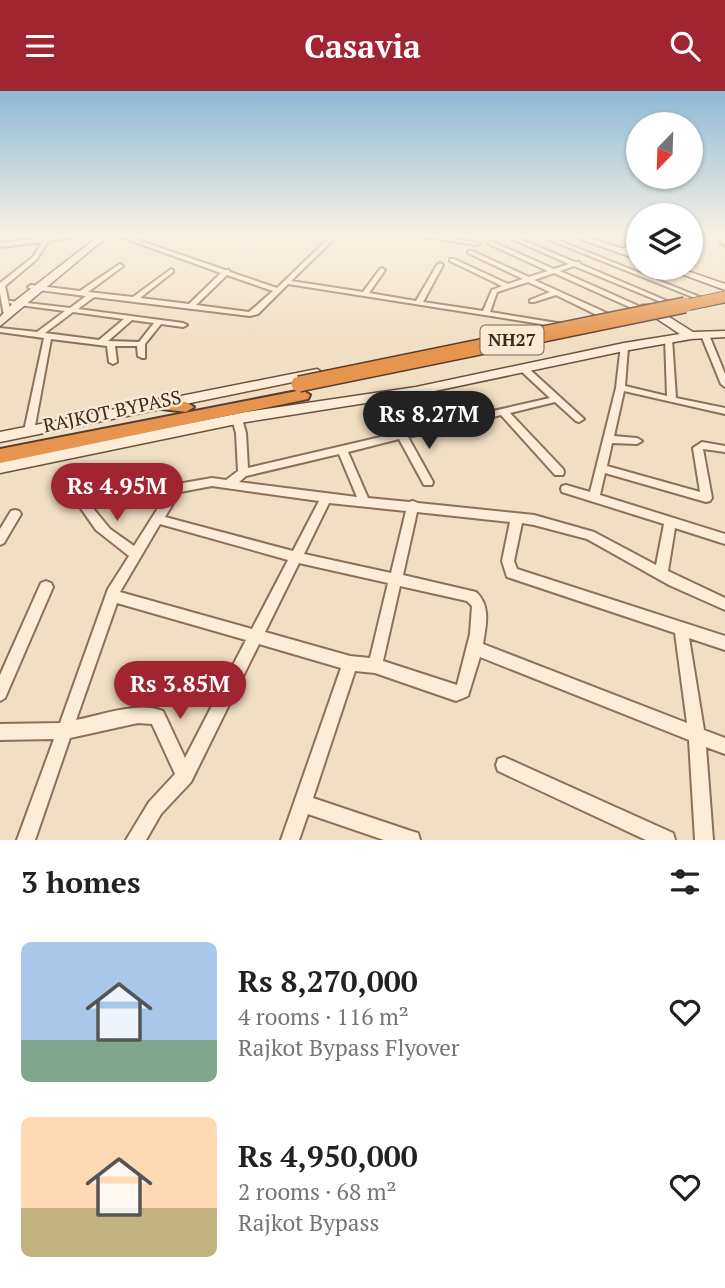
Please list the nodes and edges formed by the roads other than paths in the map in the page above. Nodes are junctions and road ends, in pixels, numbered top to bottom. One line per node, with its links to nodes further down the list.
1 (20, 270): 38 (street)
2 (55, 270): 21 (street)
3 (57, 270): 21 (street)
4 (114, 270): 25 (street)
5 (224, 270): 15 (street)
6 (298, 270): 19 (street)
7 (382, 270): 26 (street)
8 (437, 270): 32 (street)
9 (473, 270): 20 (street)
10 (510, 270): 17 (street)
11 (555, 270): 16 (street)
12 (588, 270): 33 (street)
13 (629, 270): 28 (street)
14 (171, 271): 30 (street)
15 (227, 271): 23 (street); 35 (street)
16 (552, 271): 17 (street); 36 (street)
17 (529, 279): 20 (street); 24 (street)
18 (701, 280): 22 (street)
19 (285, 282): 23 (street); 26 (street)
20 (507, 286): 39 (street)
21 (34, 287): 25 (street); 38 (street)
22 (725, 289): 28 (street)
23 (277, 290): 35 (street)
24 (557, 292): 31 (street); 40 (street)
25 (82, 293): 27 (street)
26 (366, 293): 32 (street)
27 (93, 294): 30 (street); 37 (street)
28 (697, 297): 33 (street)
29 (725, 297): 60 (highway, NH27, bridge)
30 (134, 300): 35 (street)
31 (532, 301)
32 (419, 302): 39 (street)
33 (668, 303): 36 (street)
34 (725, 306): 60 (highway, NH27)
35 (190, 307)
36 (642, 308): 40 (street); 48 (street)
37 (71, 310): 38 (street); 41 (street); 47 (street)
38 (7, 311)
39 (486, 313): 44 (street)
40 (606, 316): 44 (street)
41 (129, 319): 42 (street); 51 (street)
42 (159, 322): 43 (street); 52 (street)
43 (183, 325)
44 (556, 325): 65 (street)
45 (0, 330): 47 (street)
46 (725, 334): 48 (street)
47 (38, 335): 49 (street)
48 (698, 335): 50 (street); 58 (street)
49 (48, 336): 51 (street); 70 (street)
50 (668, 339): 54 (street); 63 (street)
51 (101, 343): 53 (street)
52 (141, 344): 53 (street); 55 (street)
53 (111, 345): 56 (street)
54 (624, 347): 57 (street); 59 (street)
55 (142, 356)
56 (113, 362)
57 (524, 369): 61 (street); 62 (street)
58 (725, 384)
59 (620, 388): 63 (street); 74 (street)
60 (300, 389): 65 (highway, NH27)
61 (397, 394): 65 (street); 71 (street)
62 (556, 399): 68 (street); 69 (street)
63 (672, 400): 67 (street)
64 (160, 404): 65 (street); 66 (highway); 70 (street)
65 (227, 405): 66 (highway, RAJKOT BYPASS / NH27); 79 (highway, RAJKOT BYPASS / NH27); 80 (street); 83 (street)
66 (186, 407): 76 (highway, RAJKOT BYPASS / NH27)
67 (725, 411)
68 (504, 412): 71 (street); 82 (street)
69 (579, 419)
70 (29, 431): 72 (street)
71 (421, 431): 73 (street)
72 (0, 436)
73 (402, 436): 78 (street); 84 (street)
74 (609, 439): 75 (street); 81 (street)
75 (637, 442)
76 (0, 446)
77 (725, 449): 81 (street)
78 (342, 450): 83 (street); 90 (street)
79 (0, 456)
80 (0, 467)
81 (602, 468): 89 (street)
82 (559, 472)
83 (243, 473): 85 (street)
84 (428, 482)
85 (228, 484): 87 (street); 88 (street)
86 (566, 489): 89 (street)
87 (175, 490): 94 (street); 98 (street)
88 (326, 498): 90 (street); 99 (street)
89 (594, 498): 95 (street)
90 (365, 501): 91 (street)
91 (413, 505): 93 (street); 101 (street)
92 (15, 514): 97 (street)
93 (517, 517): 100 (street); 105 (street)
94 (157, 519): 98 (street); 99 (street)
95 (670, 522): 96 (street); 100 (street)
96 (725, 539)
97 (0, 540)
98 (136, 554): 103 (street)
99 (296, 557): 101 (street); 106 (street)
100 (661, 574): 104 (street)
101 (395, 578): 108 (street); 110 (street)
102 (46, 587): 111 (street)
103 (113, 596): 106 (street); 113 (street)
104 (725, 604)
105 (681, 629): 107 (street); 114 (street)
106 (257, 636): 109 (street); 117 (street)
107 (725, 643)
108 (474, 648): 110 (street); 114 (street)
109 (350, 663): 110 (street); 118 (street)
110 (375, 666)
111 (0, 693)
112 (0, 731): 113 (street)
113 (65, 731): 117 (street); 119 (street)
114 (697, 736): 115 (street); 124 (street)
115 (725, 746)
116 (504, 765): 123 (street)
117 (185, 776): 120 (street)
118 (303, 803): 121 (street); 122 (street)
119 (26, 840)
120 (135, 840)
121 (290, 840)
122 (411, 840)
123 (666, 840)
124 (704, 840)

